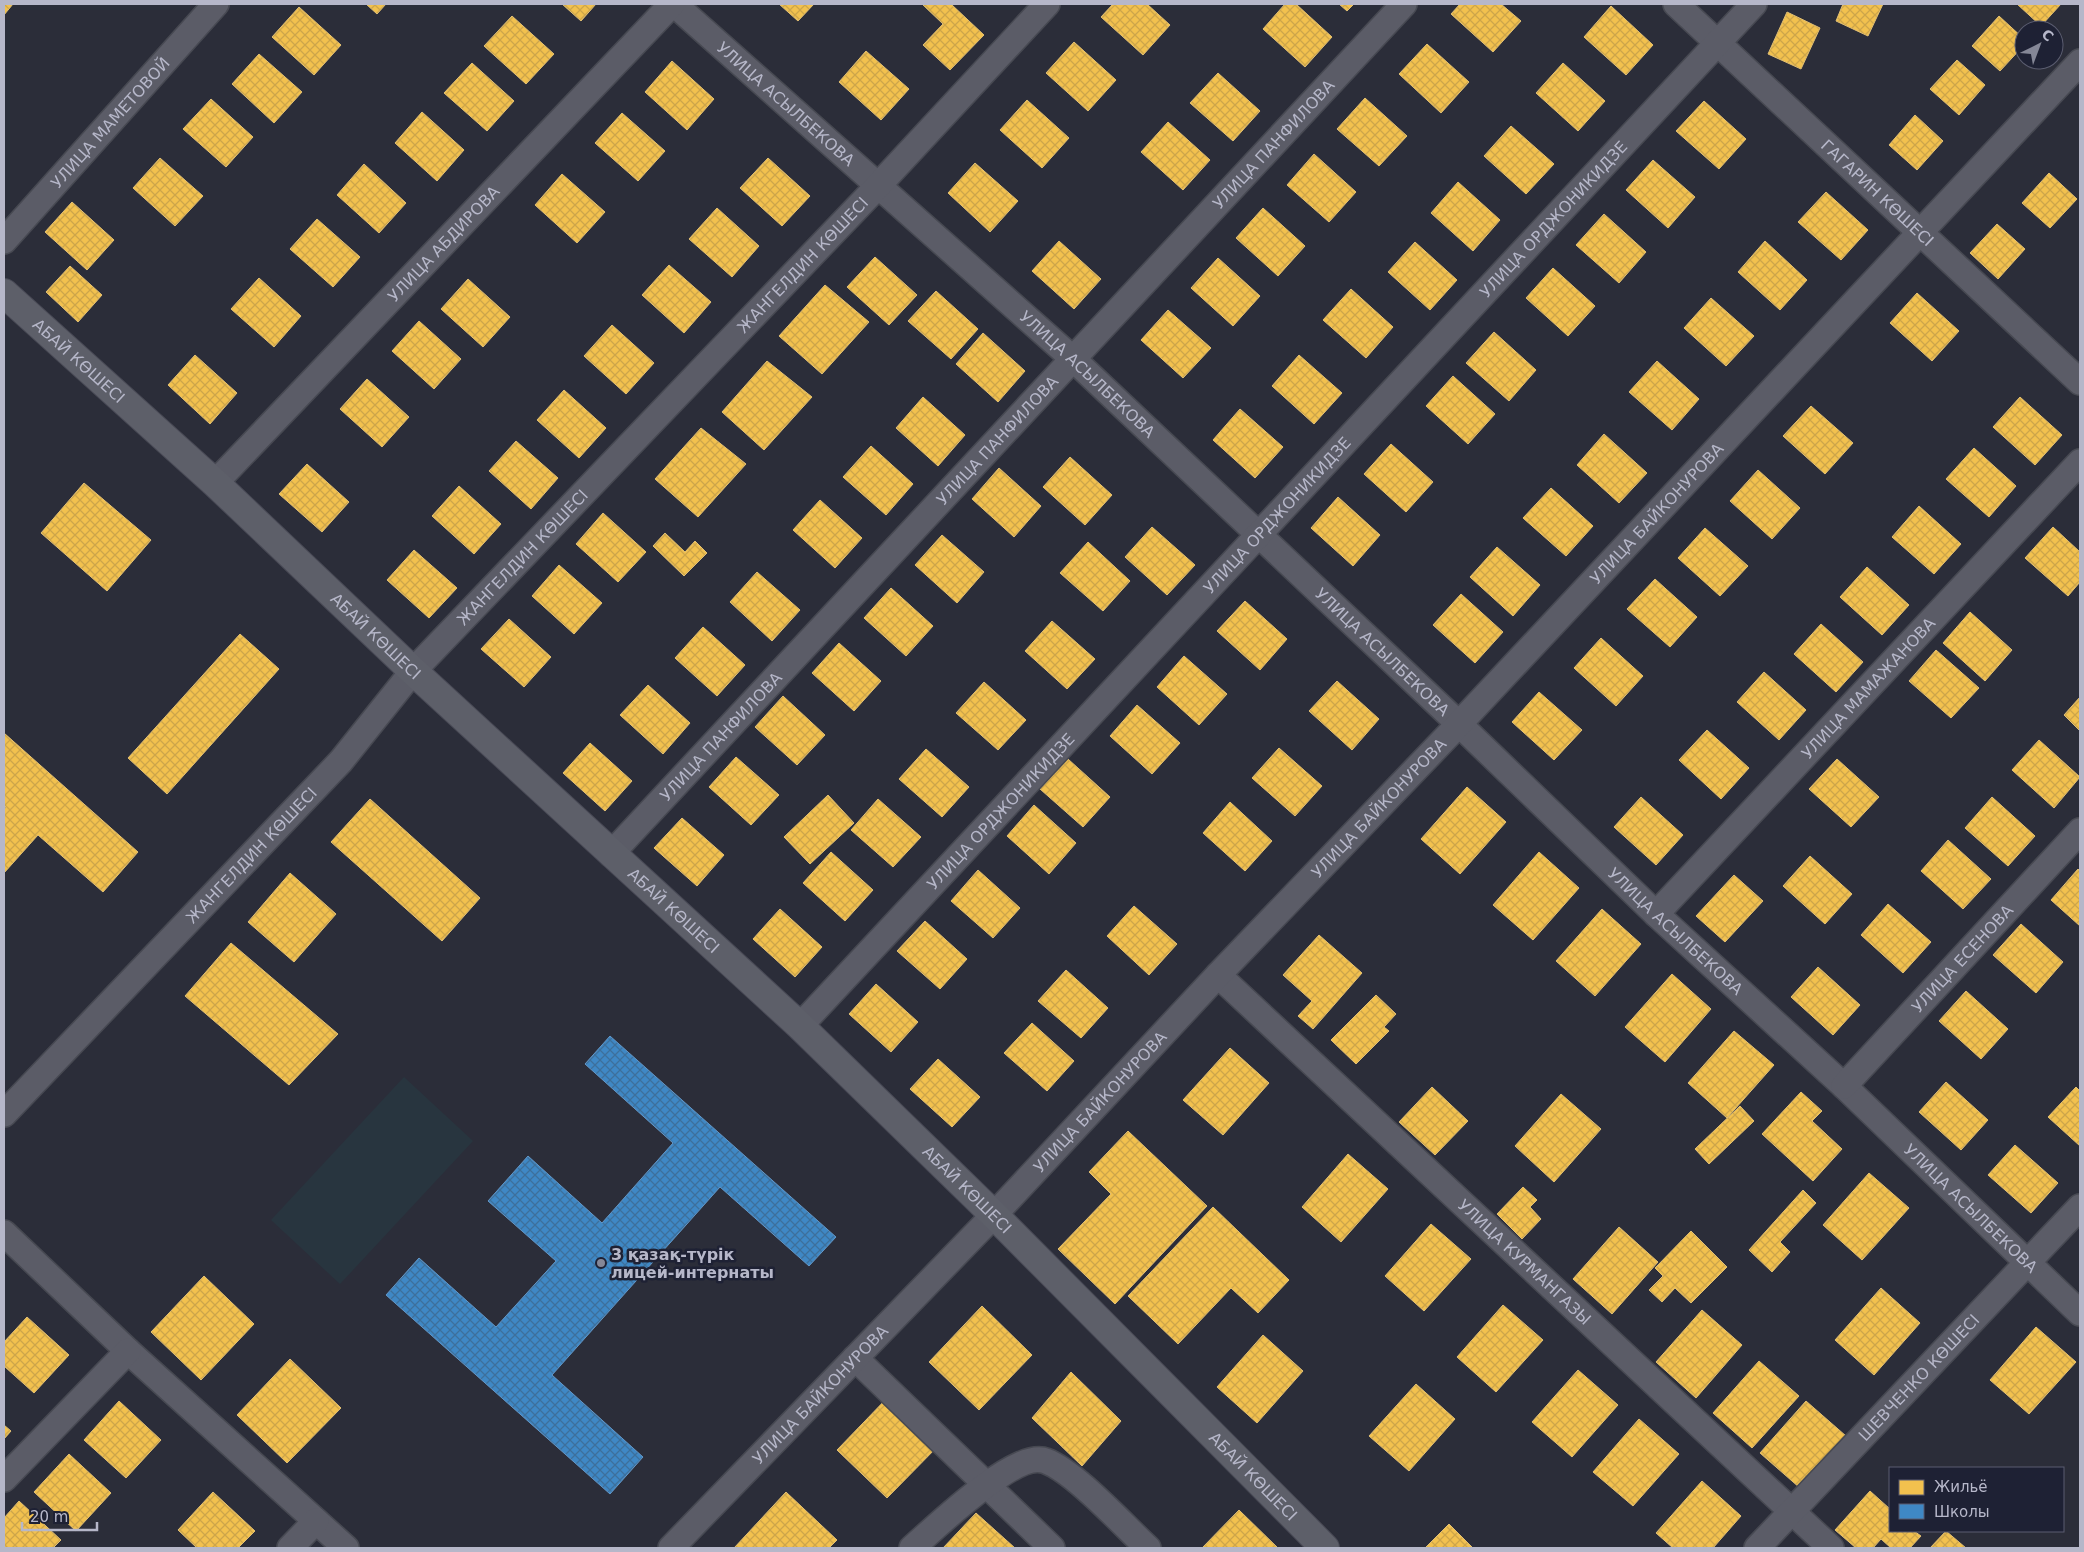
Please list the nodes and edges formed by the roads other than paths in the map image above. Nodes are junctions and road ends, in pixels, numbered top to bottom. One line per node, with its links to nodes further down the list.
1 (216, 4): 11 (street, УЛИЦА МАМЕТОВОЙ)
2 (673, 4): 9 (street, УЛИЦА АСЫЛБЕКОВА); 16 (street, УЛИЦА АБДИРОВА)
3 (1047, 4): 9 (street, ЖАНГЕЛДИН КӨШЕСІ)
4 (1404, 4): 13 (street, УЛИЦА ПАНФИЛОВА)
5 (1676, 4): 7 (street, ГАГАРИН КӨШЕСІ)
6 (1754, 4): 7 (street, УЛИЦА ОРДЖОНИКИДЗЕ)
7 (1718, 44): 10 (street, ГАГАРИН КӨШЕСІ); 17 (street, УЛИЦА ОРДЖОНИКИДЗЕ)
8 (2080, 62): 10 (street, УЛИЦА БАЙКОНУРОВА)
9 (877, 187): 13 (street, УЛИЦА АСЫЛБЕКОВА); 18 (street, ЖАНГЕЛДИН КӨШЕСІ)
10 (1922, 232): 14 (street, ГАГАРИН КӨШЕСІ); 19 (street, УЛИЦА БАЙКОНУРОВА)
11 (4, 241)
12 (4, 293): 16 (main road, АБАЙ КӨШЕСІ)
13 (1072, 358): 17 (street, УЛИЦА АСЫЛБЕКОВА); 21 (street, УЛИЦА ПАНФИЛОВА)
14 (2080, 382)
15 (2080, 462): 22 (street, УЛИЦА МАМАЖАНОВА)
16 (215, 483): 18 (main road, АБАЙ КӨШЕСІ)
17 (1258, 534): 19 (street, УЛИЦА АСЫЛБЕКОВА); 24 (street, УЛИЦА ОРДЖОНИКИДЗЕ)
18 (413, 671): 21 (main road, АБАЙ КӨШЕСІ); 26 (street, ЖАНГЕЛДИН КӨШЕСІ)
19 (1459, 724): 22 (street, УЛИЦА АСЫЛБЕКОВА); 23 (street, УЛИЦА БАЙКОНУРОВА)
20 (2080, 831): 25 (street, УЛИЦА ЕСЕНОВА)
21 (611, 854): 24 (main road, АБАЙ КӨШЕСІ)
22 (1656, 914): 25 (street, УЛИЦА АСЫЛБЕКОВА)
23 (1218, 975): 28 (street, УЛИЦА БАЙКОНУРОВА); 36 (street, УЛИЦА КУРМАНГАЗЫ)
24 (800, 1026): 28 (main road, АБАЙ КӨШЕСІ)
25 (1844, 1086): 30 (street, УЛИЦА АСЫЛБЕКОВА)
26 (4, 1114)
27 (2080, 1207): 30 (street, ШЕВЧЕНКО КӨШЕСІ)
28 (994, 1215): 33 (street, УЛИЦА БАЙКОНУРОВА); 44 (main road, АБАЙ КӨШЕСІ)
29 (4, 1233): 32 (street)
30 (2028, 1262): 31 (street, УЛИЦА АСЫЛБЕКОВА); 36 (street, ШЕВЧЕНКО КӨШЕСІ)
31 (2080, 1313)
32 (128, 1350): 34 (street); 37 (street)
33 (855, 1358): 35 (street); 40 (street, УЛИЦА БАЙКОНУРОВА)
34 (4, 1479)
35 (987, 1484): 41 (street); 42 (street); 43 (street)
36 (1791, 1511): 45 (street, ШЕВЧЕНКО КӨШЕСІ); 46 (street, УЛИЦА КУРМАНГАЗЫ)
37 (316, 1521): 38 (street); 39 (street)
38 (290, 1548)
39 (346, 1548)
40 (671, 1548)
41 (912, 1548)
42 (1052, 1548)
43 (1148, 1548)
44 (1325, 1548)
45 (1757, 1548)
46 (1831, 1548)

